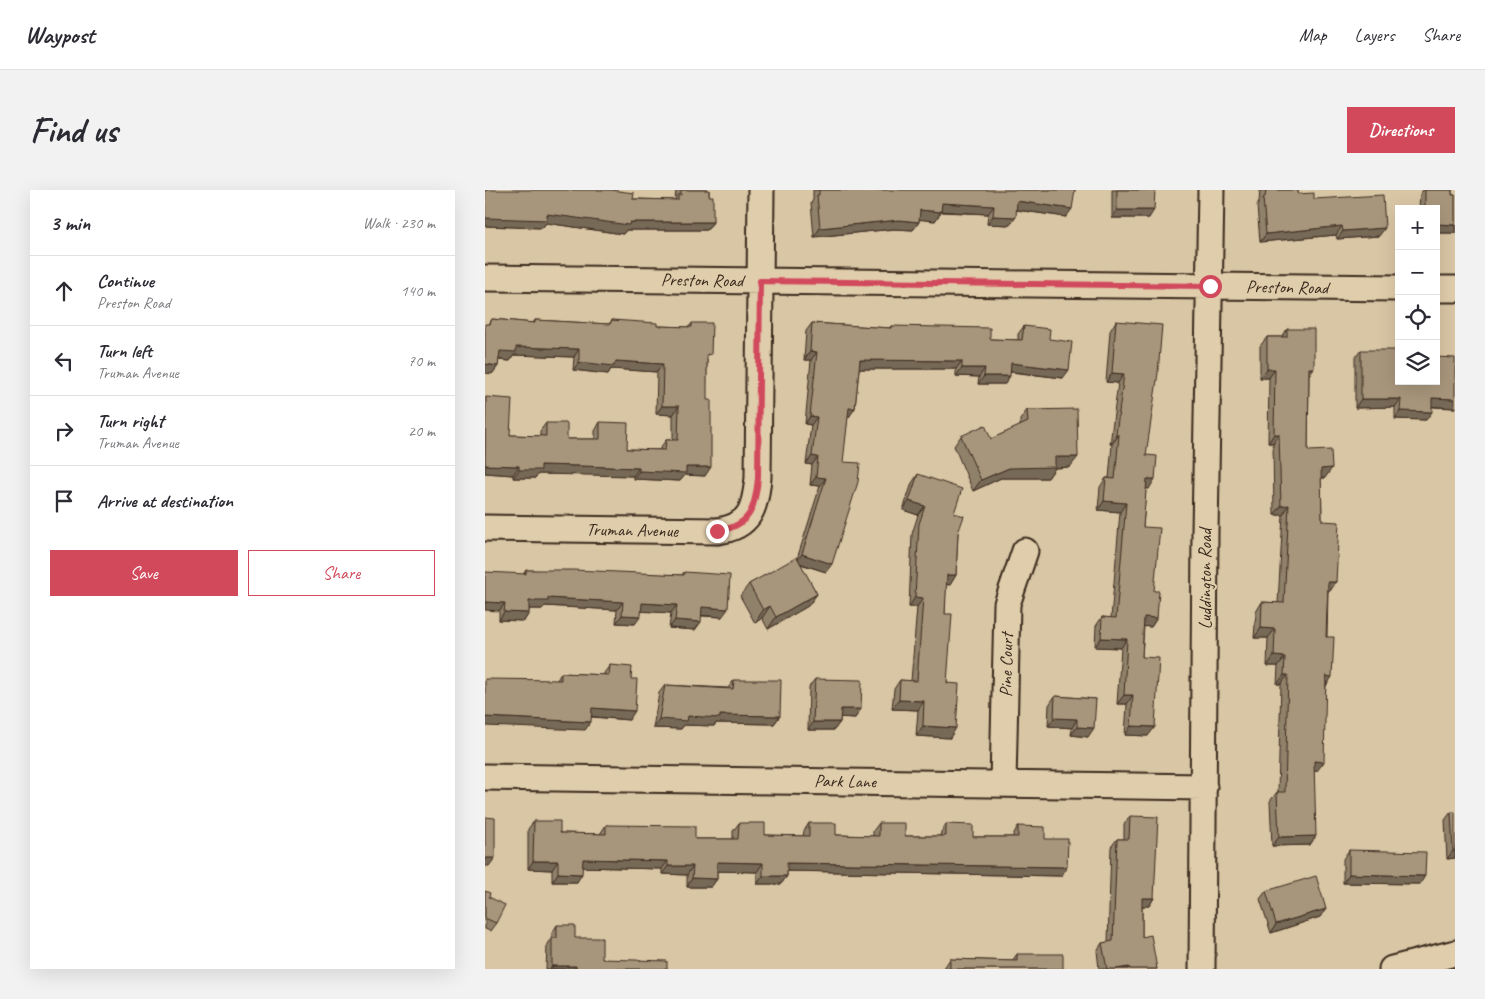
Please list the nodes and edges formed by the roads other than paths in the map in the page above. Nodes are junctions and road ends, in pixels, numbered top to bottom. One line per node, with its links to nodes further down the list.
1 (761, 190): 4 (street, Truman Avenue)
2 (1211, 190): 5 (street, Luddington Road)
3 (485, 278): 4 (street, Preston Road)
4 (760, 281): 5 (street, Preston Road); 9 (street, Truman Avenue)
5 (1210, 286): 6 (street, Preston Road); 13 (street, Luddington Road)
6 (1395, 288)
7 (1440, 289): 8 (street)
8 (1455, 289)
9 (485, 528)
10 (1025, 551): 12 (street, Pine Court)
11 (485, 777): 12 (street, Park Lane)
12 (1003, 783): 13 (street, Park Lane)
13 (1204, 787): 15 (street, Luddington Road)
14 (1455, 953): 16 (street)
15 (1202, 969)
16 (1393, 969)

